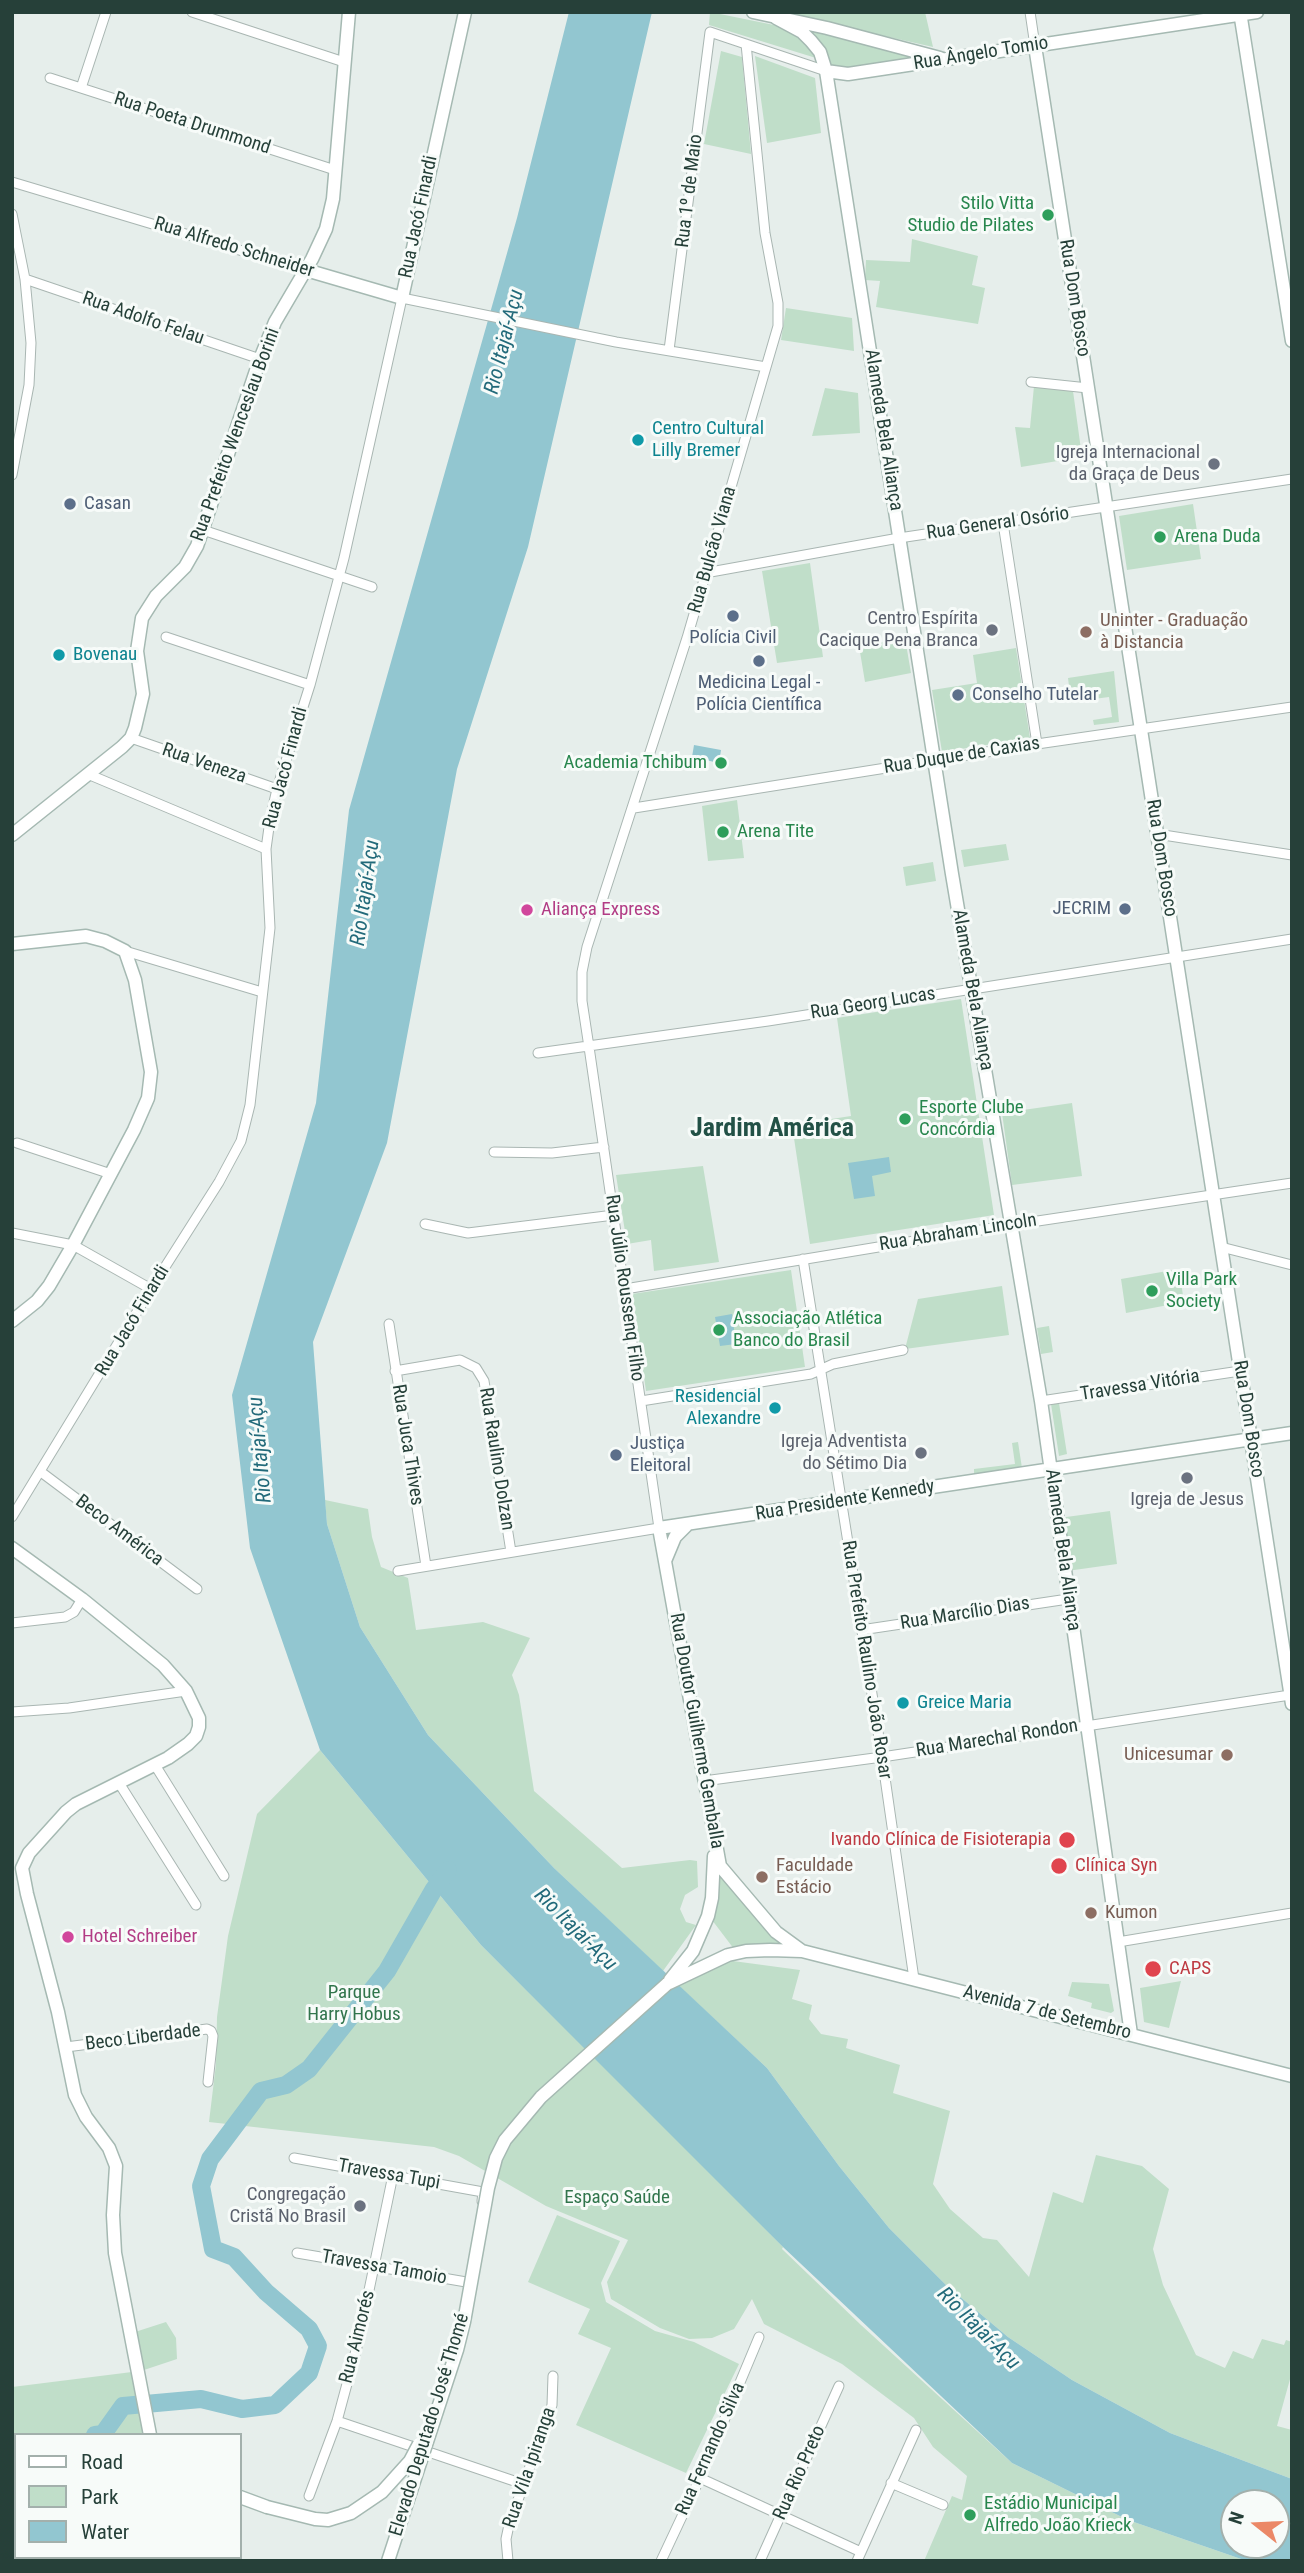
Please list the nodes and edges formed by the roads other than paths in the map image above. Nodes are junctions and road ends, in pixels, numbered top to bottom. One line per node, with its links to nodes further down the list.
1 (106, 12): 18 (street)
2 (192, 12): 14 (street)
3 (349, 12): 14 (street, Rua Prefeito Wenceslau Borini)
4 (465, 12): 25 (street, Rua Jacó Finardi)
5 (753, 12): 9 (street)
6 (1030, 12): 12 (street, Rua Dom Bosco)
7 (1257, 12): 8 (street, Rua Ângelo Tomio)
8 (1240, 14): 12 (street, Rua Ângelo Tomio); 26 (street)
9 (776, 18): 13 (street); 15 (street, Alameda Bela Aliança)
10 (710, 32): 11 (street, Rua Ângelo Tomio); 27 (street, Rua 1º de Maio)
11 (746, 44): 15 (street, Rua Ângelo Tomio); 29 (street, Rua Bulcão Viana)
12 (1035, 46): 13 (street, Rua Ângelo Tomio); 31 (street, Rua Dom Bosco)
13 (944, 60): 16 (street, Rua Ângelo Tomio)
14 (344, 62): 20 (street, Rua Prefeito Wenceslau Borini)
15 (826, 71): 16 (street, Rua Ângelo Tomio); 19 (street, Alameda Bela Aliança)
16 (848, 74): 19 (street)
17 (50, 78): 18 (street, Rua Poeta Drummond)
18 (81, 88): 20 (street, Rua Poeta Drummond)
19 (830, 94): 37 (street, Alameda Bela Aliança)
20 (335, 170): 23 (street, Rua Prefeito Wenceslau Borini)
21 (12, 182): 23 (street, Rua Alfredo Schneider)
22 (12, 214): 24 (street)
23 (306, 270): 25 (street, Rua Alfredo Schneider); 28 (street, Rua Prefeito Wenceslau Borini)
24 (25, 279): 28 (street, Rua Adolfo Felau); 32 (street)
25 (402, 298): 27 (street, Rua Alfredo Schneider); 39 (street, Rua Jacó Finardi)
26 (1292, 341)
27 (669, 350): 29 (street, Rua Alfredo Schneider)
28 (260, 359): 36 (street, Rua Prefeito Wenceslau Borini)
29 (766, 367): 38 (street, Rua Bulcão Viana)
30 (1031, 382): 31 (street)
31 (1088, 388): 34 (street, Rua Dom Bosco)
32 (12, 475)
33 (1292, 479): 34 (street, Rua General Osório)
34 (1107, 508): 35 (street, Rua General Osório); 44 (street, Rua Dom Bosco)
35 (1003, 523): 37 (street, Rua General Osório); 46 (street)
36 (203, 530): 39 (street); 45 (street, Rua Prefeito Wenceslau Borini)
37 (900, 538): 38 (street, Rua General Osório); 47 (street, Alameda Bela Aliança)
38 (705, 573): 50 (street, Rua Bulcão Viana)
39 (339, 575): 40 (street); 42 (street, Rua Jacó Finardi)
40 (372, 587)
41 (166, 637): 42 (street)
42 (310, 685): 49 (street, Rua Jacó Finardi)
43 (1292, 707): 44 (street, Rua Duque de Caxias)
44 (1141, 729): 46 (street, Rua Duque de Caxias); 51 (street, Rua Dom Bosco)
45 (131, 738): 48 (street); 49 (street, Rua Veneza)
46 (1037, 744): 47 (street, Rua Duque de Caxias)
47 (934, 760): 50 (street, Rua Duque de Caxias); 59 (street, Alameda Bela Aliança)
48 (90, 775): 52 (street); 53 (street)
49 (277, 789): 53 (street, Rua Jacó Finardi)
50 (634, 808): 61 (street, Rua Bulcão Viana)
51 (1157, 834): 54 (street); 58 (street, Rua Dom Bosco)
52 (12, 835)
53 (266, 849): 60 (street, Rua Jacó Finardi)
54 (1292, 855)
55 (1292, 939): 58 (street, Rua Georg Lucas)
56 (12, 944): 57 (street)
57 (125, 951): 60 (street); 66 (street)
58 (1176, 957): 59 (street, Rua Georg Lucas); 68 (street, Rua Dom Bosco)
59 (973, 988): 61 (street, Rua Georg Lucas); 71 (street, Alameda Bela Aliança)
60 (262, 992): 77 (street, Rua Jacó Finardi)
61 (589, 1047): 62 (street, Rua Georg Lucas); 64 (street, Rua Júlio Roussenq Filho)
62 (538, 1053)
63 (17, 1143): 66 (street)
64 (604, 1147): 65 (street); 69 (street, Rua Júlio Roussenq Filho)
65 (495, 1152)
66 (111, 1174): 73 (street)
67 (1292, 1183): 68 (street, Rua Abraham Lincoln)
68 (1213, 1194): 71 (street, Rua Abraham Lincoln); 74 (street, Rua Dom Bosco)
69 (614, 1215): 70 (street); 78 (street, Rua Júlio Roussenq Filho)
70 (425, 1224)
71 (1011, 1224): 75 (street, Rua Abraham Lincoln); 86 (street, Alameda Bela Aliança)
72 (12, 1233): 73 (street)
73 (73, 1245): 77 (street); 79 (street)
74 (1221, 1247): 76 (street); 84 (street, Rua Dom Bosco)
75 (803, 1259): 78 (street, Rua Abraham Lincoln); 82 (street, Rua Prefeito Raulino João Rosar)
76 (1292, 1265)
77 (151, 1289): 90 (street, Rua Jacó Finardi)
78 (625, 1289): 85 (street, Rua Júlio Roussenq Filho)
79 (12, 1321)
80 (389, 1324): 83 (street, Rua Juca Thives)
81 (903, 1350): 82 (street)
82 (820, 1369): 85 (street); 91 (street, Rua Prefeito Raulino João Rosar)
83 (395, 1371): 96 (street, Rua Raulino Dolzan); 98 (street, Rua Juca Thives)
84 (1240, 1371): 86 (street, Travessa Vitória); 88 (street, Rua Dom Bosco)
85 (641, 1401): 94 (street, Rua Júlio Roussenq Filho)
86 (1041, 1401): 89 (street, Alameda Bela Aliança)
87 (1292, 1433): 88 (street, Rua Presidente Kennedy)
88 (1251, 1440): 89 (street, Rua Presidente Kennedy); 106 (street, Rua Dom Bosco)
89 (1051, 1469): 91 (street, Rua Presidente Kennedy); 101 (street, Alameda Bela Aliança)
90 (41, 1472): 92 (street, Rua Jacó Finardi); 100 (street, Beco América)
91 (841, 1502): 93 (street, Rua Presidente Kennedy); 104 (street, Rua Prefeito Raulino João Rosar)
92 (12, 1517)
93 (687, 1525): 94 (street, Rua Presidente Kennedy); 97 (street)
94 (659, 1528): 96 (street, Rua Presidente Kennedy); 97 (street, Rua Doutor Guilherme Gemballa)
95 (12, 1548): 102 (street)
96 (511, 1552): 98 (street, Rua Presidente Kennedy)
97 (665, 1561): 111 (street, Rua Doutor Guilherme Gemballa)
98 (426, 1566): 99 (street, Rua Presidente Kennedy)
99 (398, 1571)
100 (197, 1589)
101 (1068, 1598): 104 (street, Rua Marcílio Dias); 108 (street, Alameda Bela Aliança)
102 (82, 1599): 103 (street); 105 (street)
103 (12, 1623)
104 (861, 1630): 109 (street, Rua Prefeito Raulino João Rosar)
105 (186, 1691): 107 (street); 110 (street)
106 (1291, 1700): 108 (street, Rua Marechal Rondon)
107 (12, 1712)
108 (1087, 1725): 109 (street, Rua Marechal Rondon); 118 (street, Alameda Bela Aliança)
109 (881, 1757): 111 (street, Rua Marechal Rondon); 120 (street, Rua Prefeito Raulino João Rosar)
110 (155, 1765): 112 (street); 114 (street)
111 (704, 1781): 113 (street, Rua Doutor Guilherme Gemballa)
112 (119, 1783): 115 (street); 116 (street)
113 (715, 1845): 119 (street, Rua Doutor Guilherme Gemballa); 121 (street, Elevado Deputado José Thomé)
114 (224, 1876)
115 (17, 1877): 123 (street)
116 (195, 1905)
117 (1292, 1913): 118 (street)
118 (1118, 1942): 122 (street, Alameda Bela Aliança)
119 (802, 1951): 120 (street, Avenida 7 de Setembro); 121 (street, Elevado Deputado José Thomé)
120 (914, 1979): 122 (street, Avenida 7 de Setembro)
121 (667, 1984): 135 (street, Elevado Deputado José Thomé, bridge)
122 (1131, 2034): 124 (street, Avenida 7 de Setembro)
123 (66, 2047): 125 (street, Beco Liberdade); 137 (street)
124 (1292, 2076)
125 (208, 2082)
126 (295, 2158): 127 (street, Travessa Tupi)
127 (393, 2175): 129 (street, Rua Aimorés); 130 (street, Travessa Tupi)
128 (297, 2253): 129 (street, Travessa Tamoio)
129 (375, 2266): 130 (street, Travessa Tamoio); 134 (street, Rua Aimorés)
130 (471, 2283): 138 (street)
131 (759, 2337): 139 (street, Rua Fernando Silva)
132 (553, 2375): 141 (street, Rua Vila Ipiranga)
133 (839, 2386): 145 (street, Rua Rio Preto)
134 (337, 2421): 138 (street); 142 (street, Rua Aimorés)
135 (432, 2423): 143 (street, bridge); 147 (street, Elevado Deputado José Thomé, bridge)
136 (916, 2430): 140 (street)
137 (150, 2433)
138 (424, 2452): 141 (street); 147 (street)
139 (700, 2478): 145 (street); 149 (street, Rua Fernando Silva)
140 (891, 2483): 144 (street); 146 (street)
141 (523, 2484): 148 (street, Rua Vila Ipiranga)
142 (309, 2496)
143 (242, 2498)
144 (943, 2505)
145 (781, 2515): 146 (street); 150 (street, Rua Rio Preto)
146 (859, 2557)
147 (388, 2561)
148 (508, 2561)
149 (661, 2561)
150 (760, 2561)

